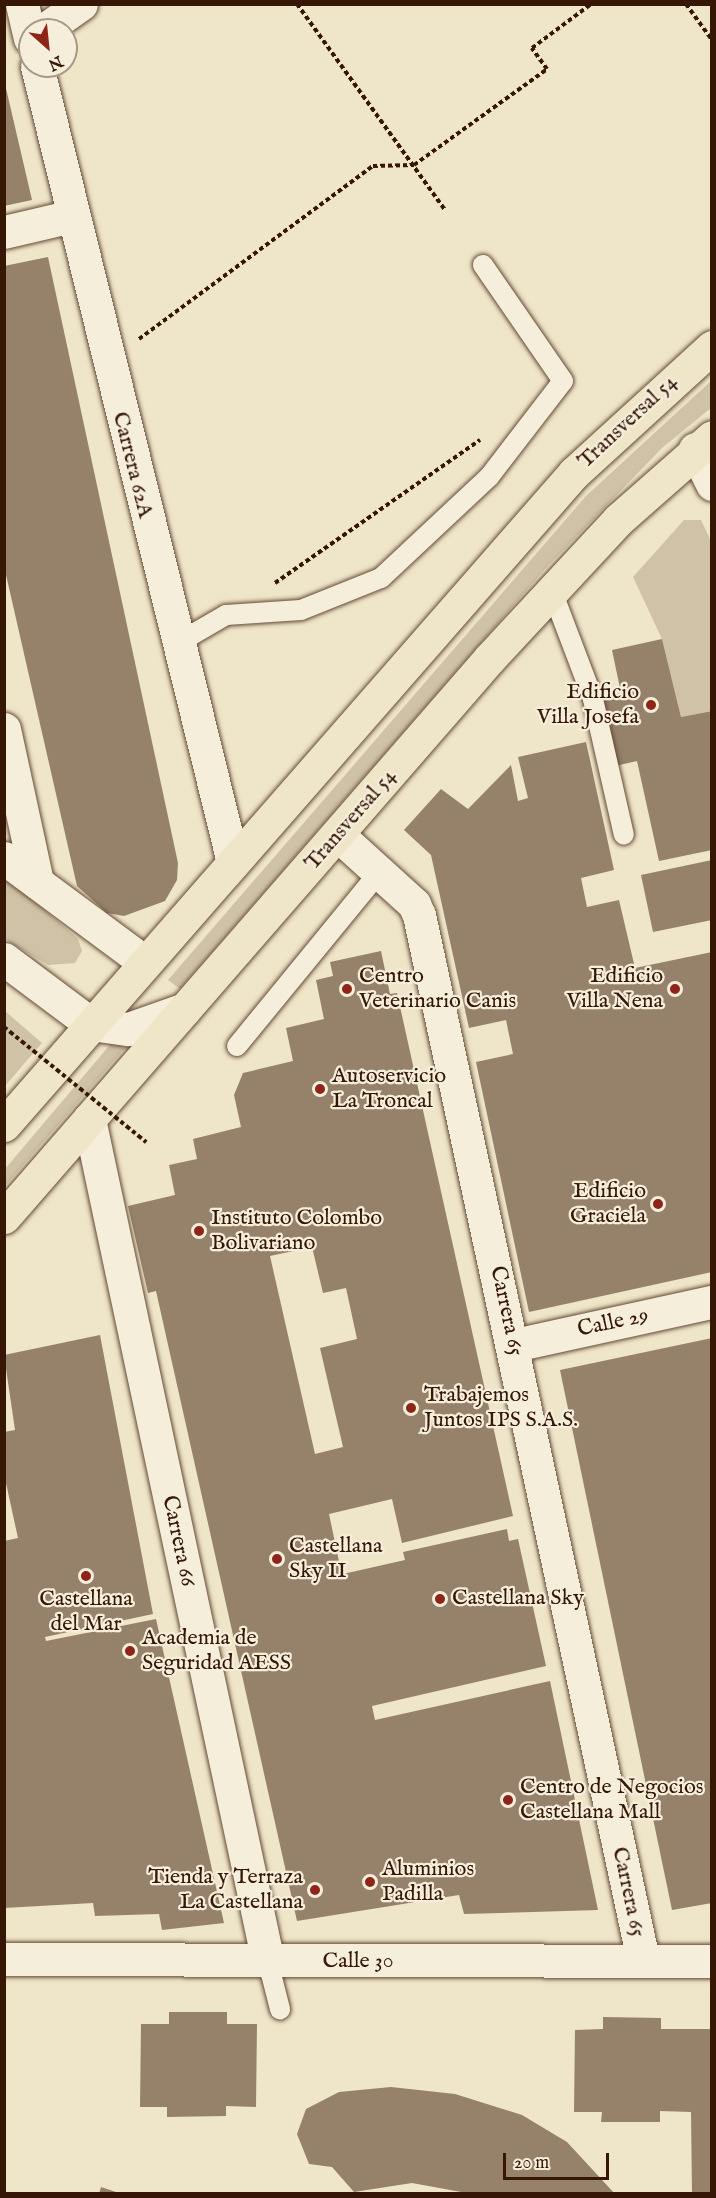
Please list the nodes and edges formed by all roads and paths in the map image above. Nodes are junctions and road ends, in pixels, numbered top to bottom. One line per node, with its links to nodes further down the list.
1 (81, 4): 5 (street)
2 (297, 4): 8 (path)
3 (591, 4): 8 (path)
4 (686, 4): 6 (path)
5 (61, 18)
6 (711, 40)
7 (40, 78): 10 (street, Carrera 62A)
8 (414, 165): 9 (path); 14 (path)
9 (445, 210)
10 (72, 216): 11 (street); 14 (street, Carrera 62A)
11 (4, 232)
12 (483, 265): 19 (lane)
13 (710, 348): 25 (main road, Transversal 54)
14 (107, 363): 20 (street, Carrera 62A)
15 (488, 435): 19 (path)
16 (703, 443): 17 (street); 18 (main road, Transversal 54)
17 (711, 484)
18 (552, 591): 22 (main road, Transversal 54); 23 (lane)
19 (226, 615): 20 (lane)
20 (176, 644): 25 (street, Carrera 62A)
21 (4, 729): 27 (street)
22 (338, 835): 26 (street, Carrera 65); 30 (main road, Transversal 54)
23 (624, 835)
24 (4, 858): 27 (street)
25 (233, 862): 29 (main road, Transversal 54)
26 (380, 871): 33 (lane); 39 (street, Carrera 65)
27 (37, 882): 29 (street)
28 (4, 959): 31 (street)
29 (143, 961): 31 (main road, Transversal 54)
30 (185, 1009): 31 (street); 34 (main road, Transversal 54)
31 (91, 1024): 35 (main road, Transversal 54)
32 (4, 1027): 36 (path, bridge)
33 (237, 1046)
34 (89, 1119): 37 (main road, Transversal 54); 43 (street, Carrera 66)
35 (4, 1125)
36 (146, 1142)
37 (4, 1217)
38 (711, 1302): 39 (street, Calle 29)
39 (514, 1344): 41 (street, Carrera 65)
40 (4, 1959): 43 (street, Calle 30)
41 (643, 1960): 42 (street, Calle 30); 43 (street, Calle 30)
42 (711, 1961)
43 (268, 1962): 44 (lane)
44 (280, 2009)

